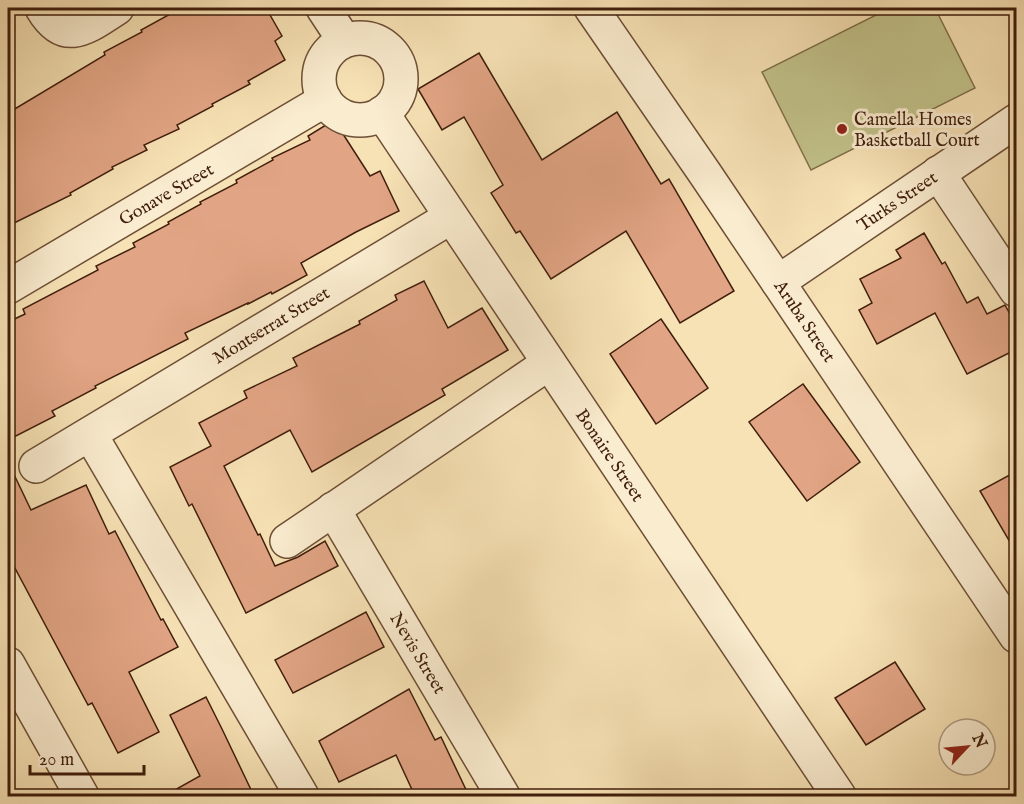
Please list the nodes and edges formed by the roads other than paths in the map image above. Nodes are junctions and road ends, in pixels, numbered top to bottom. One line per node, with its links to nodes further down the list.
1 (42, 8): 2 (street)
2 (117, 8)
3 (323, 8): 5 (street)
4 (591, 8): 11 (street, Aruba Street)
5 (345, 40): 6 (street); 7 (street)
6 (325, 100): 7 (street); 12 (street, Gonave Street)
7 (382, 113): 10 (street, Bonaire Street)
8 (1017, 120): 9 (street, Turks Street)
9 (938, 173): 11 (street, Turks Street); 13 (street)
10 (452, 216): 14 (street, Bonaire Street); 15 (street, Montserrat Street)
11 (778, 282): 19 (street, Aruba Street)
12 (8, 287)
13 (1017, 290)
14 (549, 363): 17 (street); 24 (street, Bonaire Street)
15 (90, 434): 16 (street, Montserrat Street); 22 (street)
16 (36, 466)
17 (333, 509): 18 (street); 23 (street, Nevis Street)
18 (287, 540)
19 (1017, 636)
20 (8, 664): 21 (street)
21 (82, 796)
22 (302, 796)
23 (503, 796)
24 (839, 796)

